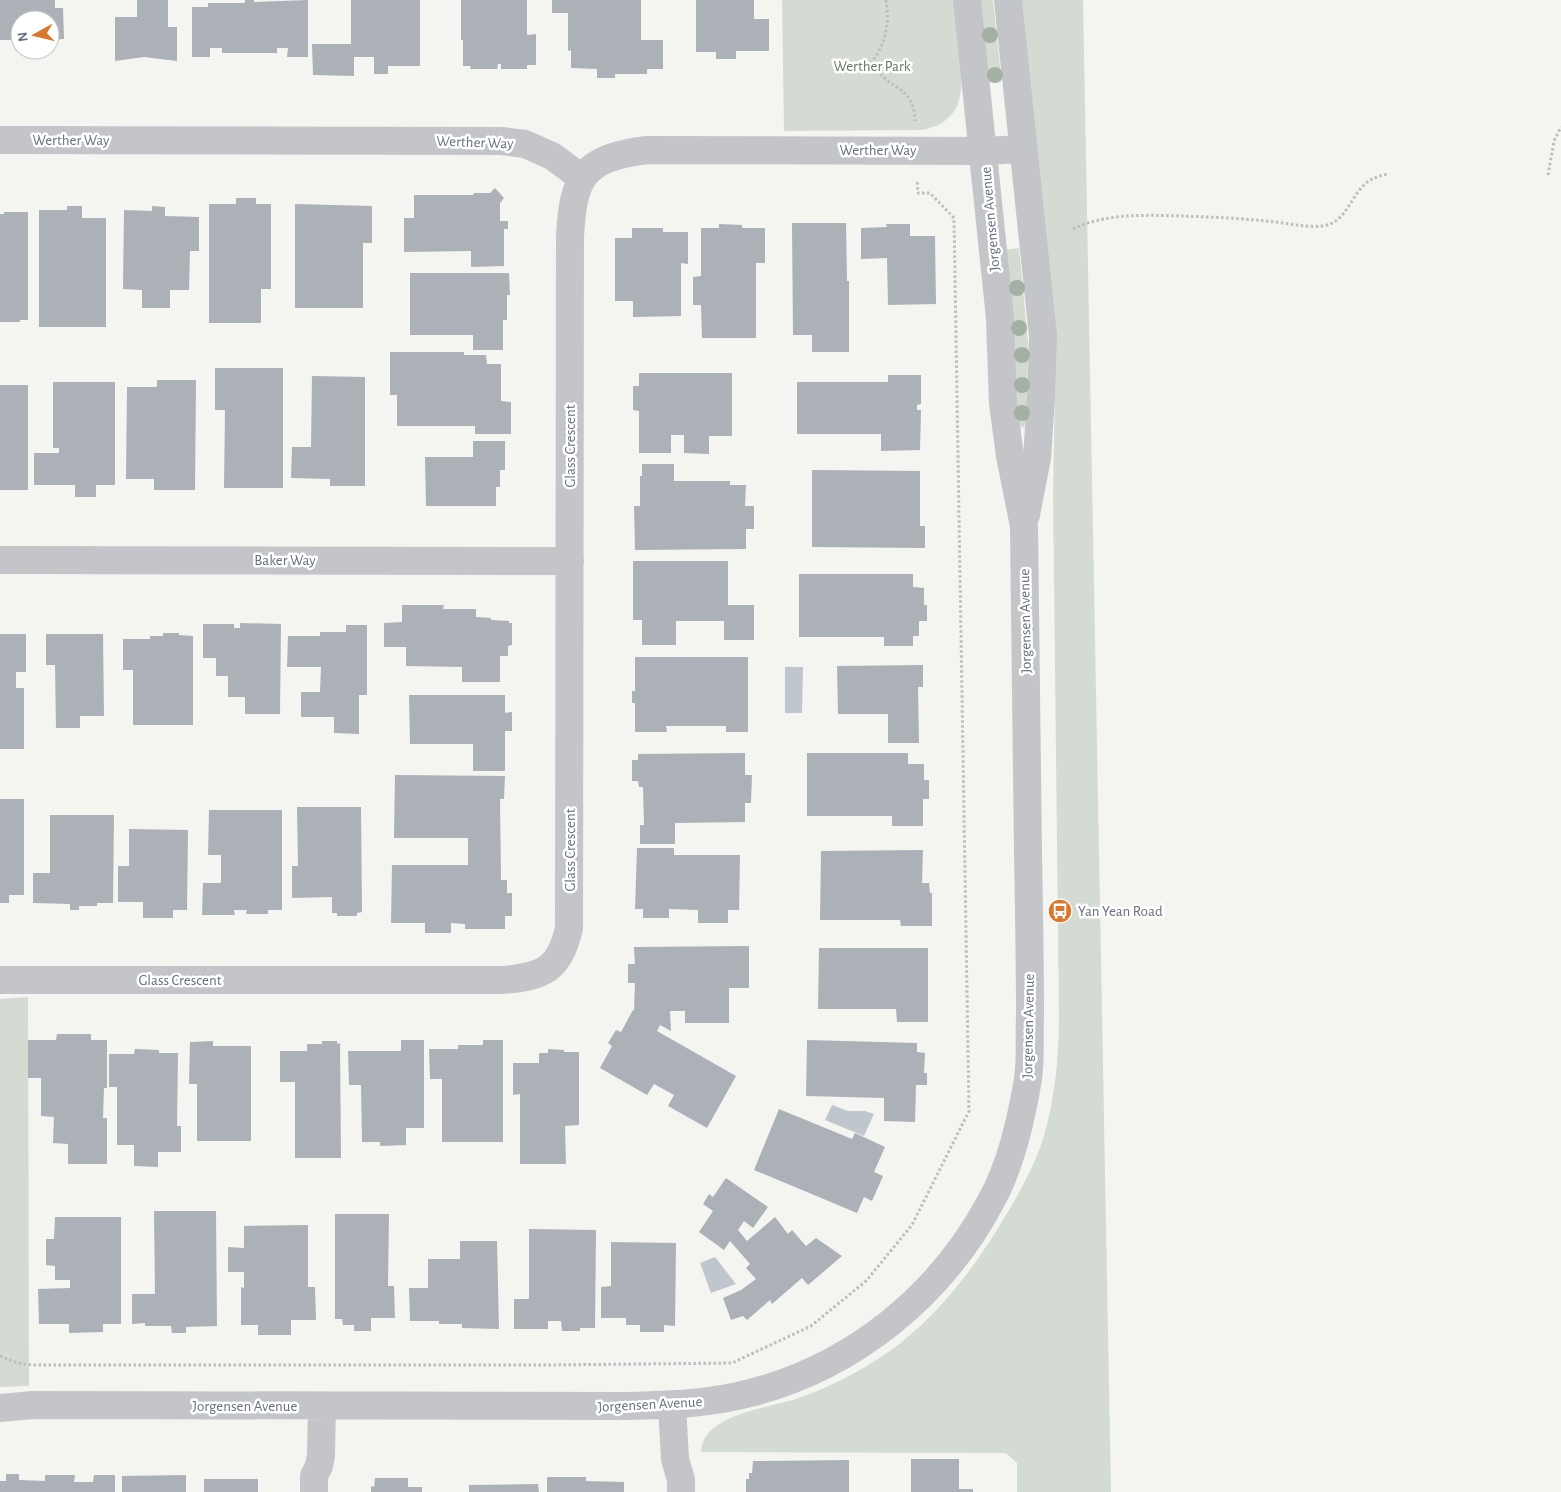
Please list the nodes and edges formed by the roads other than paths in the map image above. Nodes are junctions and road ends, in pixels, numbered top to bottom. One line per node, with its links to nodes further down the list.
1 (967, 0): 5 (street, Jorgensen Avenue)
2 (1008, 0): 4 (street, Jorgensen Avenue)
3 (0, 140): 6 (street, Werther Way)
4 (1023, 149): 5 (street, Werther Way); 7 (street, Jorgensen Avenue)
5 (984, 151): 6 (street, Werther Way); 7 (street, Jorgensen Avenue)
6 (582, 178): 9 (street, Glass Crescent)
7 (1024, 526): 11 (street, Jorgensen Avenue)
8 (0, 560): 9 (street, Baker Way)
9 (570, 561): 10 (street, Glass Crescent)
10 (0, 980)
11 (679, 1404): 12 (street, Jorgensen Avenue); 15 (street)
12 (315, 1406): 13 (street, Jorgensen Avenue); 14 (street)
13 (0, 1408)
14 (314, 1484)
15 (681, 1486)

